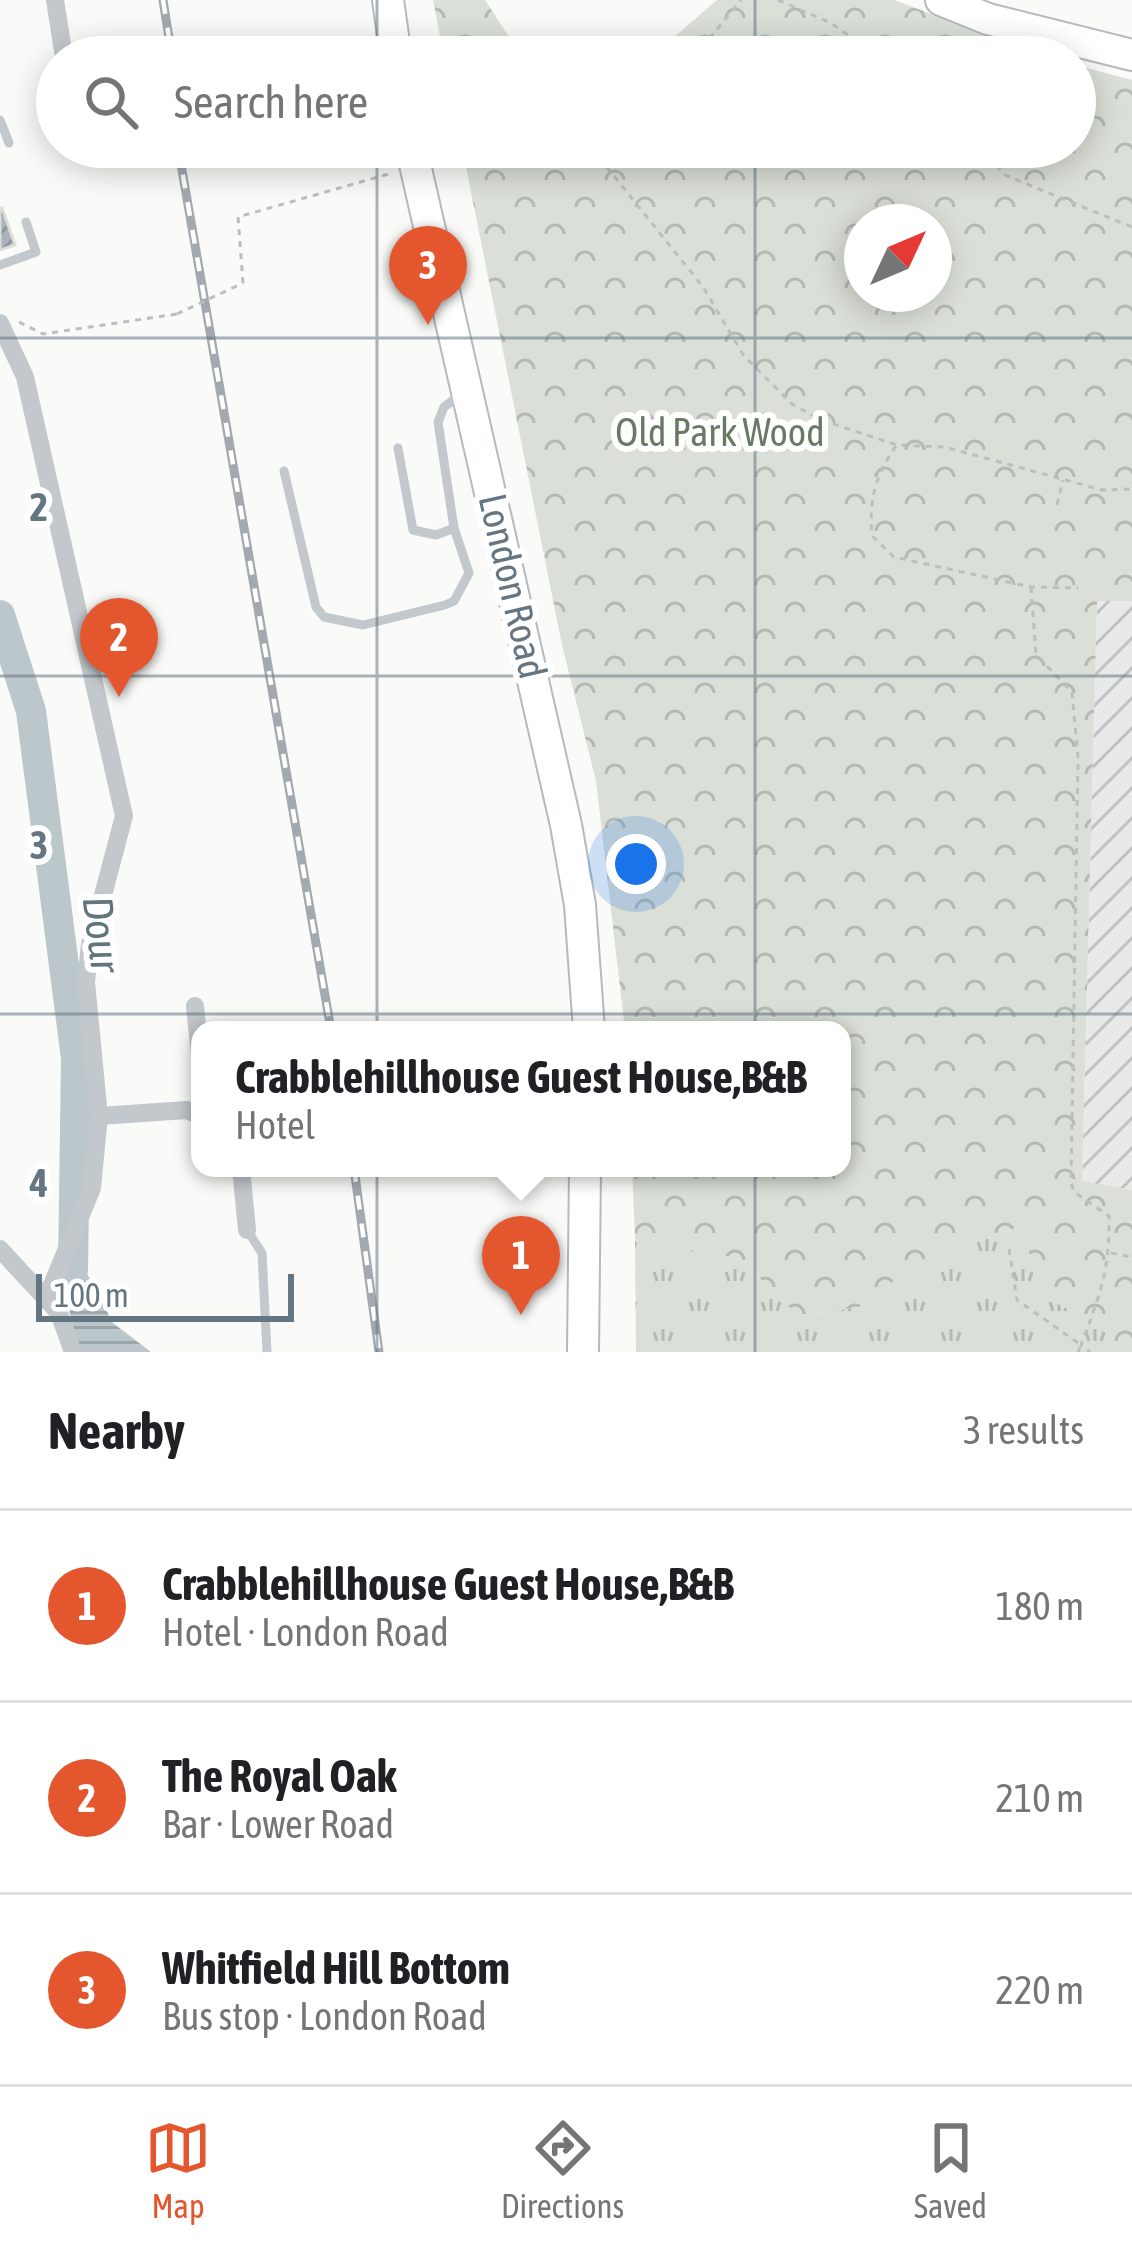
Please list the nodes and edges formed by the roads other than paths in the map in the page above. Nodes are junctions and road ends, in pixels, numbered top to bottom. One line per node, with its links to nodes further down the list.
1 (55, 0): 4 (street)
2 (388, 0): 5 (main road)
3 (941, 0): 6 (main road)
4 (61, 36)
5 (394, 36)
6 (1056, 36)
7 (1096, 46): 8 (main road)
8 (1132, 55)
9 (0, 120): 10 (lane)
10 (9, 143)
11 (415, 168): 15 (main road, London Road)
12 (26, 222): 13 (lane)
13 (0, 265)
14 (8, 322): 23 (street)
15 (466, 391): 18 (lane); 21 (main road, London Road)
16 (398, 448): 18 (lane)
17 (284, 471): 18 (lane)
18 (454, 528)
19 (195, 1006): 20 (street)
20 (196, 1021)
21 (588, 1021)
22 (191, 1107): 23 (street)
23 (99, 1116): 28 (street)
24 (242, 1177): 26 (street)
25 (585, 1177): 31 (main road)
26 (247, 1230): 30 (lane)
27 (0, 1249): 28 (street)
28 (47, 1297): 29 (street)
29 (73, 1352)
30 (267, 1352)
31 (583, 1352)

